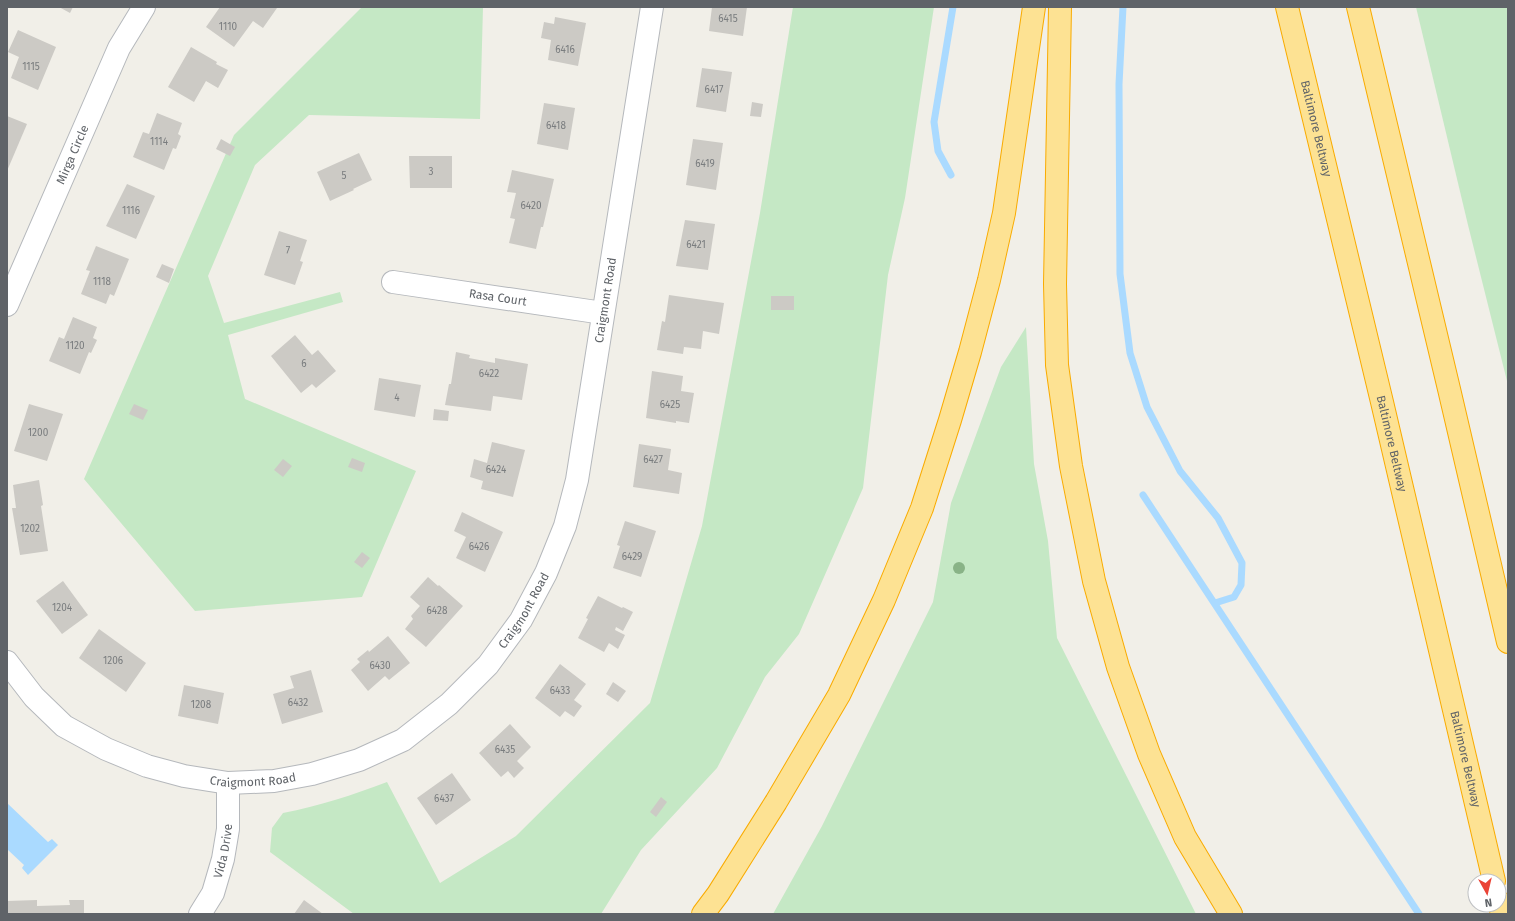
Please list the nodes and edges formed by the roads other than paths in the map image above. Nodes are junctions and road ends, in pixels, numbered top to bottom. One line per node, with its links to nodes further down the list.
1 (144, 7): 8 (street, Mirga Circle)
2 (652, 7): 9 (street, Craigmont Road)
3 (1034, 7): 15 (highway)
4 (1060, 7): 16 (highway)
5 (1286, 7): 13 (highway, Baltimore Beltway)
6 (1358, 7): 10 (highway)
7 (393, 282): 9 (street, Rasa Court)
8 (7, 305)
9 (603, 313): 12 (street, Craigmont Road)
10 (1508, 642)
11 (7, 662): 12 (street, Craigmont Road)
12 (228, 783): 14 (street, Vida Drive)
13 (1492, 873)
14 (200, 914)
15 (703, 914)
16 (1231, 914)

